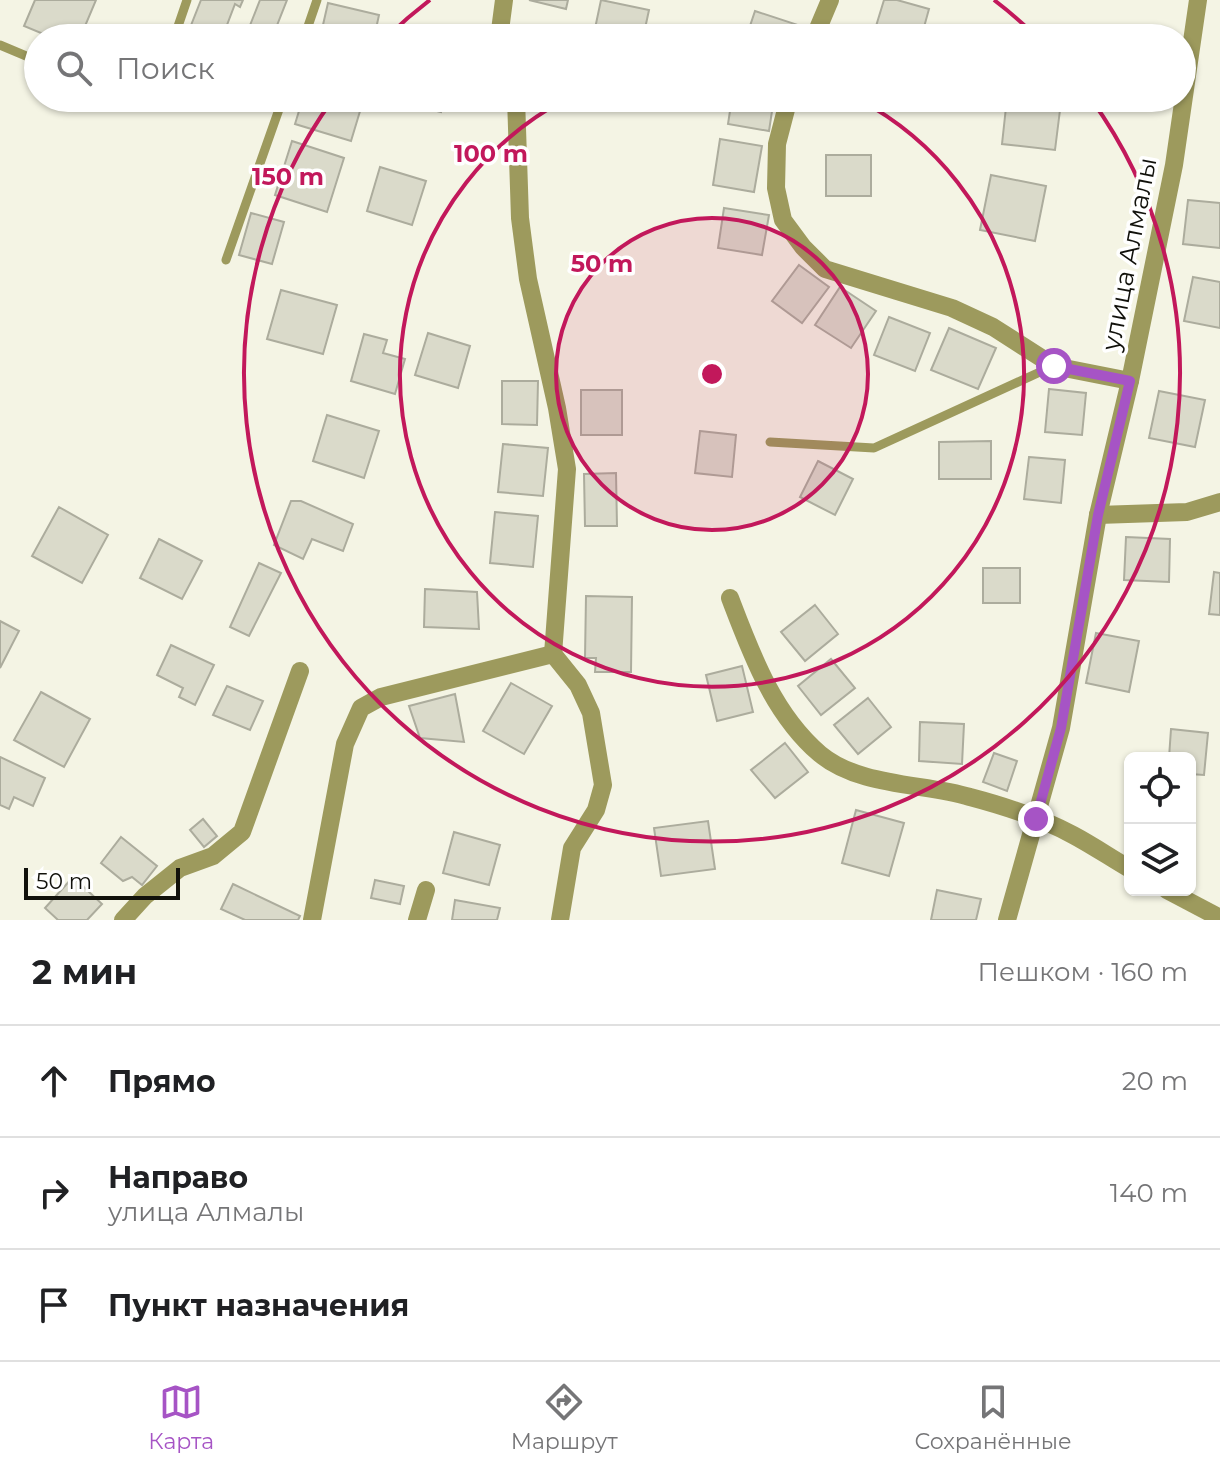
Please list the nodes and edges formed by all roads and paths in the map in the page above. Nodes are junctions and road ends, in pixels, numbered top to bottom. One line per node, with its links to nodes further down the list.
1 (187, 0): 6 (lane)
2 (317, 0): 7 (lane)
3 (504, 0): 8 (street)
4 (830, 0): 9 (street)
5 (1198, 0): 10 (street, улица Алмалы)
6 (179, 24)
7 (309, 24)
8 (501, 24)
9 (820, 24)
10 (1195, 24)
11 (0, 45): 12 (lane)
12 (24, 55)
13 (278, 112): 17 (lane)
14 (516, 112): 24 (street)
15 (785, 112): 18 (street)
16 (1182, 112): 19 (street, улица Алмалы)
17 (226, 260)
18 (1054, 366): 19 (street); 20 (lane)
19 (1130, 381): 22 (street, улица Алмалы)
20 (770, 442)
21 (1220, 502): 22 (street)
22 (1098, 515): 26 (street, улица Алмалы)
23 (730, 598): 26 (street)
24 (553, 654): 32 (street); 34 (street)
25 (300, 671): 31 (street)
26 (1036, 819): 27 (street); 35 (street, улица Алмалы)
27 (1124, 865)
28 (426, 890): 33 (street)
29 (1178, 896): 30 (street)
30 (1220, 918)
31 (123, 920)
32 (312, 920)
33 (417, 920)
34 (560, 920)
35 (1007, 920)

